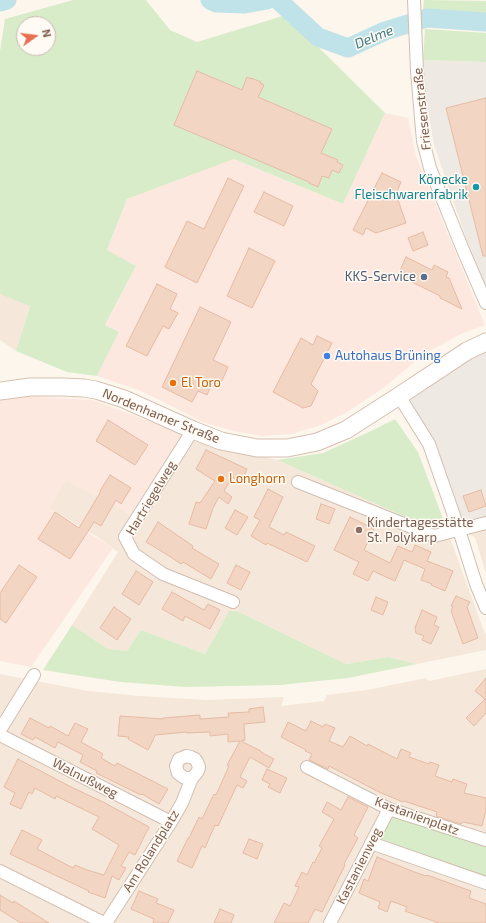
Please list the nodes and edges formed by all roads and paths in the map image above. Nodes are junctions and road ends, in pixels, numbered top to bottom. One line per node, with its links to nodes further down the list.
1 (414, 4): 2 (street, Friesenstraße)
2 (486, 303)
3 (486, 342): 5 (street, Nordenhamer Straße)
4 (0, 391): 6 (street, Nordenhamer Straße)
5 (398, 396): 6 (street, Nordenhamer Straße); 9 (street)
6 (193, 430): 10 (street, Hartriegelweg)
7 (298, 482): 9 (street)
8 (486, 523): 9 (street)
9 (459, 530): 11 (street)
10 (233, 602)
11 (486, 608)
12 (34, 675): 13 (street)
13 (0, 730)
14 (0, 735): 18 (street, Walnußweg)
15 (307, 767): 17 (street, Kastanienplatz)
16 (192, 778): 18 (street, Am Rolandplatz)
17 (389, 809): 19 (street, Kastanienplatz); 20 (street, Kastanienweg)
18 (171, 822): 23 (street, Am Rolandplatz)
19 (486, 840)
20 (371, 843): 22 (street); 24 (street, Kastanienweg)
21 (0, 871): 23 (street)
22 (486, 883)
23 (105, 923)
24 (330, 923)

